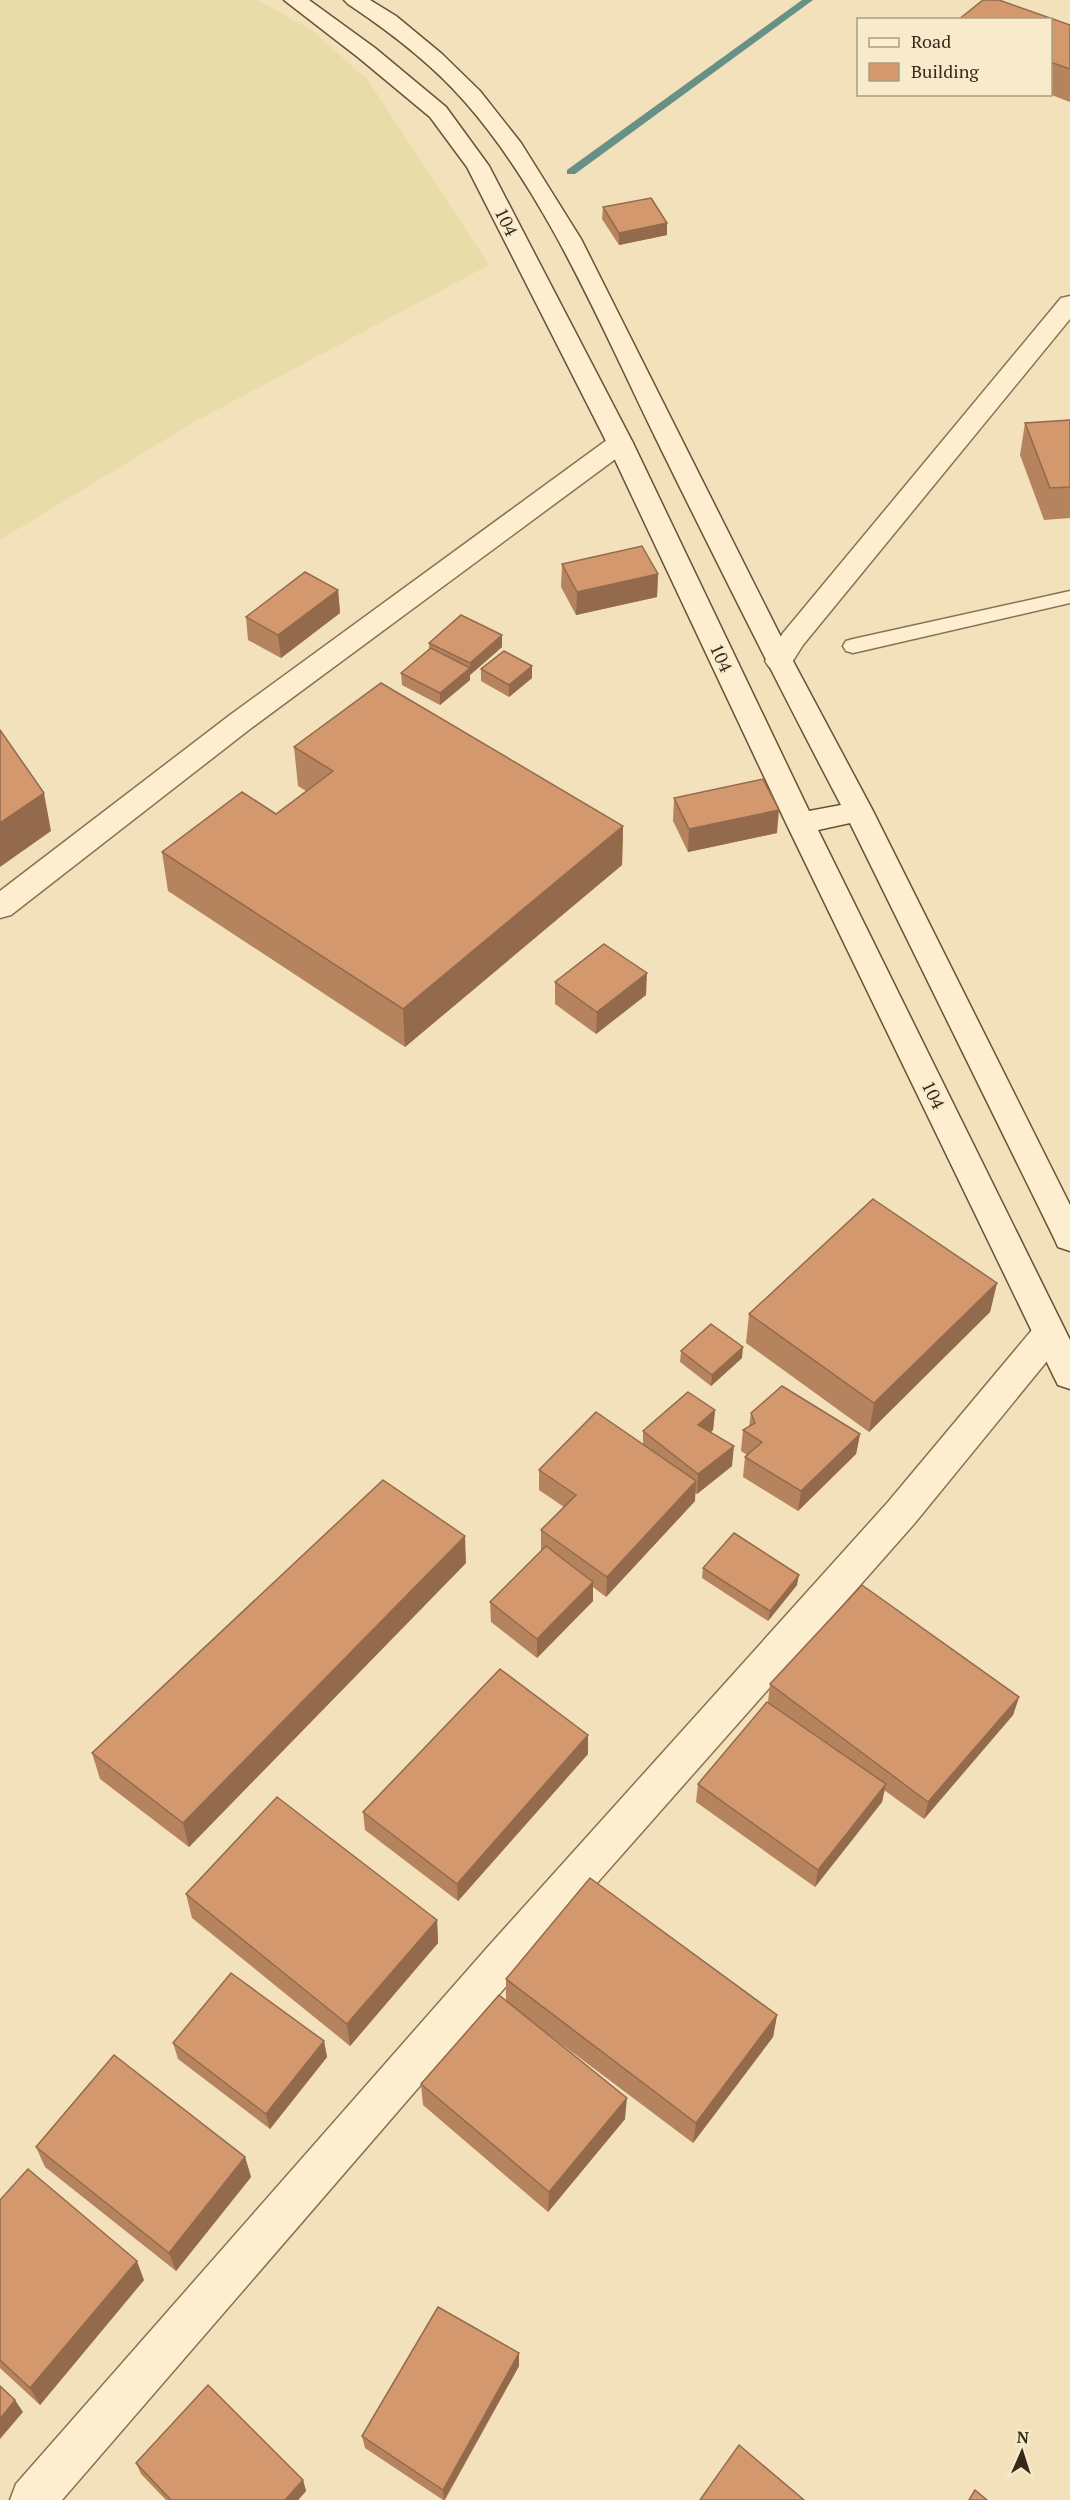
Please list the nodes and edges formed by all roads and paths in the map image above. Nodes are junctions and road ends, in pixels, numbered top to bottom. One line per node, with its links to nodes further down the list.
1 (295, 0): 3 (street, 104)
2 (355, 0): 3 (street)
3 (544, 245): 5 (street, 104); 8 (street)
4 (1070, 303): 8 (street)
5 (620, 442): 10 (street, 104); 11 (street)
6 (1070, 597): 7 (lane)
7 (853, 646)
8 (779, 661): 9 (street)
9 (860, 811): 10 (street); 12 (street)
10 (800, 823): 13 (street, 104)
11 (0, 907)
12 (1070, 1238)
13 (1049, 1334): 14 (street, 104); 15 (street)
14 (1070, 1376)
15 (32, 2500)

